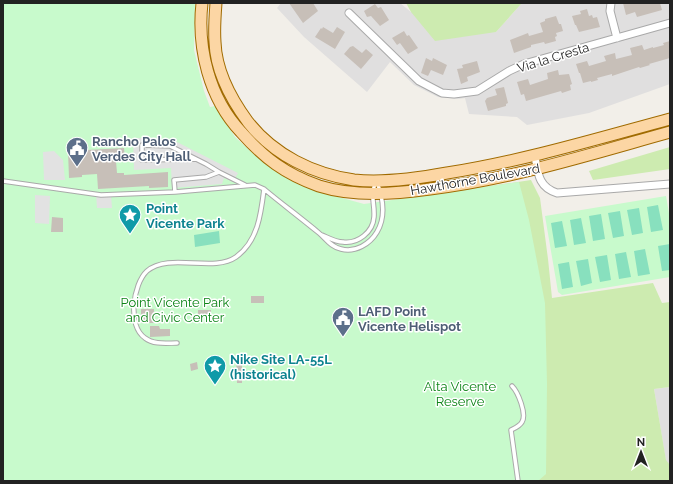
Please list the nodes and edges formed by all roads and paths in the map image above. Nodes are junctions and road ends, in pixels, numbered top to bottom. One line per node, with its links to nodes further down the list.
1 (202, 3): 19 (main road, Hawthorne Boulevard)
2 (216, 3): 13 (main road, Hawthorne Boulevard)
3 (611, 3): 6 (street)
4 (349, 13): 6 (street, Via la Cresta)
5 (670, 23): 6 (street, Via la Cresta)
6 (617, 38)
7 (670, 119): 9 (main road, Hawthorne Boulevard)
8 (670, 132): 11 (main road, Hawthorne Boulevard)
9 (535, 156): 11 (street); 13 (main road, Hawthorne Boulevard)
10 (196, 159): 10 (lane); 12 (lane)
11 (537, 169): 15 (street); 19 (main road, Hawthorne Boulevard)
12 (219, 172): 16 (lane); 18 (lane)
13 (376, 180): 19 (lane); 19 (lane)
14 (3, 181): 18 (lane)
15 (670, 184)
16 (246, 186): 17 (lane); 18 (lane)
17 (264, 189): 20 (lane); 21 (lane)
18 (175, 192)
19 (377, 193): 20 (lane); 20 (lane)
20 (321, 235)
21 (177, 343)
22 (512, 386): 23 (lane)
23 (518, 481)

